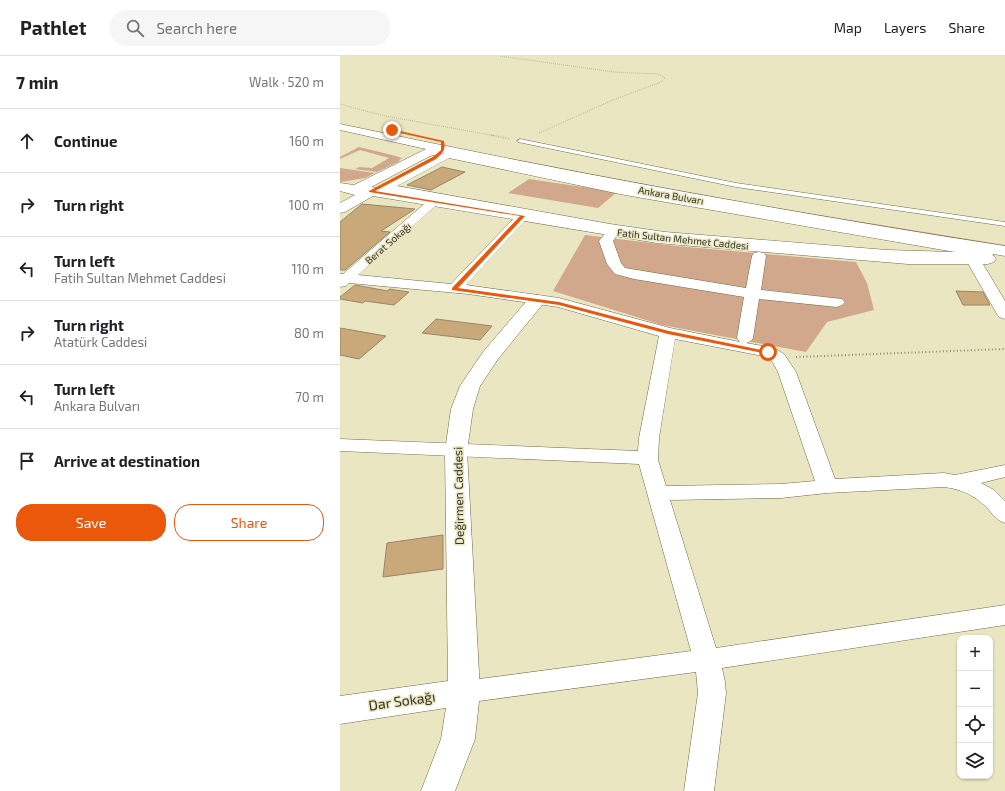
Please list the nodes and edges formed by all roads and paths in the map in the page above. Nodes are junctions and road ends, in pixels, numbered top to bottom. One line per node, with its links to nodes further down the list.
1 (500, 56): 5 (path)
2 (340, 104): 5 (path)
3 (340, 118): 6 (main road, Ankara Bulvarı)
4 (340, 128): 6 (main road, Ankara Bulvarı)
5 (520, 141): 14 (lane)
6 (443, 146): 8 (main road); 16 (main road, Ankara Bulvarı); 17 (main road, Ankara Bulvarı)
7 (340, 187): 8 (main road, Fatih Sultan Mehmet Caddesi)
8 (364, 190): 9 (main road); 10 (main road, Fatih Sultan Mehmet Caddesi); 12 (main road)
9 (340, 199)
10 (435, 201): 13 (main road, Fatih Sultan Mehmet Caddesi); 21 (street, Berat Sokağı)
11 (468, 202): 11 (street)
12 (340, 209)
13 (523, 216): 15 (main road, Fatih Sultan Mehmet Caddesi); 22 (street)
14 (1005, 224)
15 (614, 231): 20 (main road, Fatih Sultan Mehmet Caddesi); 23 (street)
16 (1005, 242)
17 (1005, 251)
18 (759, 256): 23 (street)
19 (1005, 258): 20 (main road, Fatih Sultan Mehmet Caddesi)
20 (973, 260): 26 (street)
21 (343, 280): 22 (street)
22 (454, 289): 24 (street)
23 (754, 294): 25 (street); 28 (street)
24 (537, 300): 27 (street); 32 (main road, Değirmen Caddesi)
25 (837, 302)
26 (1005, 314)
27 (668, 333): 30 (street); 33 (street)
28 (746, 338)
29 (1005, 349): 30 (path)
30 (778, 358): 36 (street)
31 (340, 445): 32 (street)
32 (456, 451): 33 (street); 41 (main road, Değirmen Caddesi)
33 (648, 458): 37 (street)
34 (1005, 471): 35 (street)
35 (958, 481): 36 (street); 38 (street)
36 (827, 486): 37 (street)
37 (658, 493): 40 (street)
38 (1005, 516)
39 (1005, 615): 40 (street)
40 (707, 660): 41 (street); 44 (street)
41 (464, 692): 42 (main road, Dar Sokağı); 43 (main road, Değirmen Caddesi)
42 (340, 710)
43 (438, 791)
44 (699, 791)

